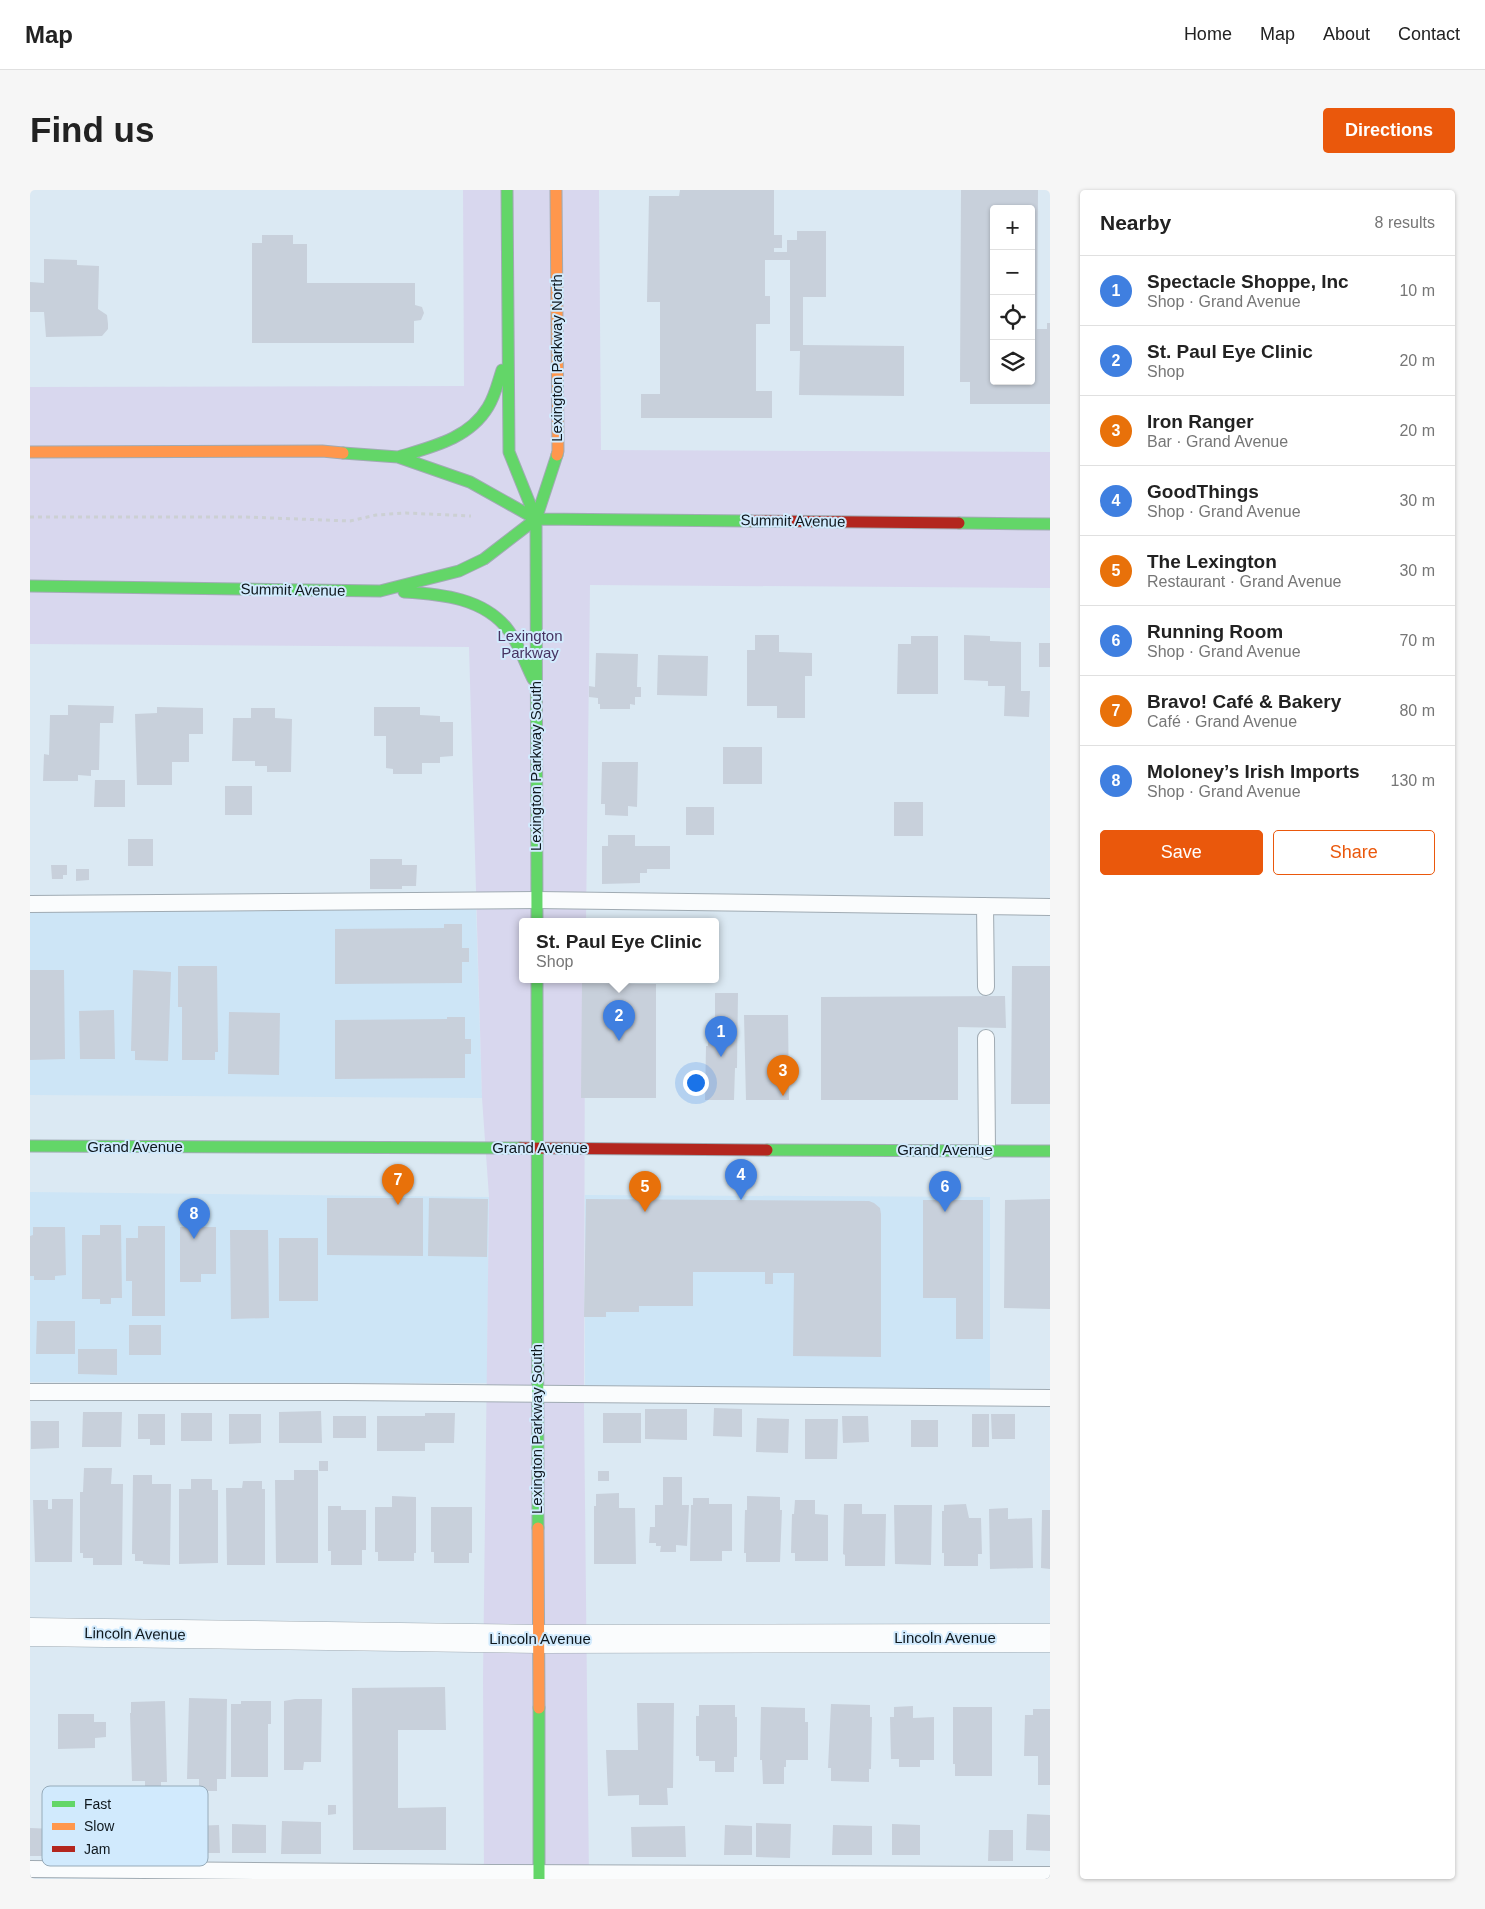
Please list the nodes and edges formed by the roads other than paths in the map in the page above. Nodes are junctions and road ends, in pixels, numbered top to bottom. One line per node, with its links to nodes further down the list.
1 (507, 190): 3 (main road)
2 (556, 190): 6 (main road, Lexington Parkway North)
3 (508, 355): 5 (main road); 6 (main road)
4 (30, 452): 5 (main road, Summit Avenue)
5 (398, 456): 6 (main road, Summit Avenue)
6 (536, 519): 7 (main road, Summit Avenue); 9 (main road, Summit Avenue); 10 (main road, Lexington Parkway South)
7 (1050, 524)
8 (30, 586): 9 (main road, Summit Avenue)
9 (380, 591): 10 (main road)
10 (536, 684): 11 (main road, Lexington Parkway South)
11 (538, 900): 12 (lane); 13 (lane); 15 (main road, Lexington Parkway South)
12 (30, 904)
13 (985, 906): 14 (lane); 17 (lane)
14 (1050, 907)
15 (537, 918)
16 (537, 983): 20 (main road, Lexington Parkway South)
17 (986, 987)
18 (986, 1038): 21 (lane)
19 (30, 1146): 20 (main road, Grand Avenue)
20 (536, 1148): 21 (main road, Grand Avenue); 24 (main road, Lexington Parkway South)
21 (987, 1151): 22 (main road, Grand Avenue)
22 (1050, 1151)
23 (30, 1392): 24 (lane)
24 (538, 1394): 25 (lane); 28 (main road, Lexington Parkway South)
25 (1050, 1398)
26 (30, 1632): 28 (street, Lincoln Avenue)
27 (1050, 1638): 28 (street, Lincoln Avenue)
28 (538, 1639): 31 (main road, Lexington Parkway South)
29 (30, 1869): 31 (lane)
30 (1050, 1875): 31 (lane)
31 (539, 1876)

